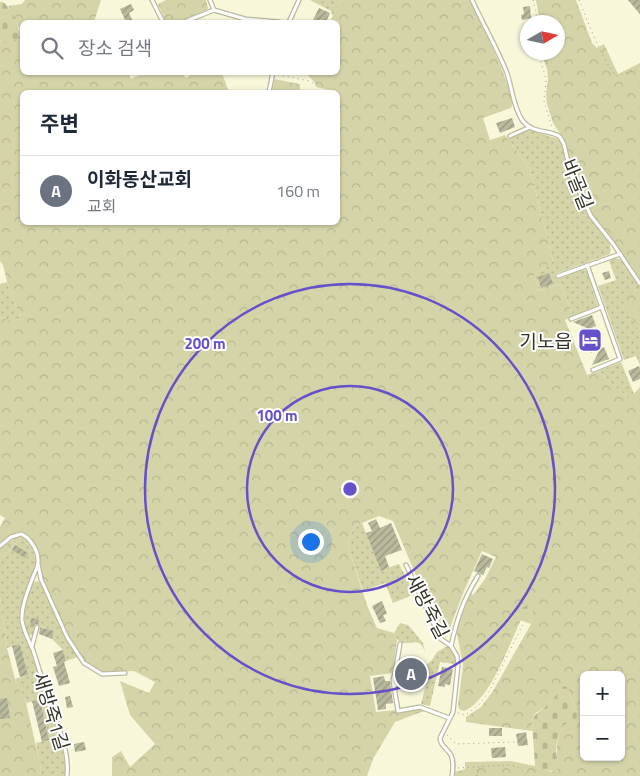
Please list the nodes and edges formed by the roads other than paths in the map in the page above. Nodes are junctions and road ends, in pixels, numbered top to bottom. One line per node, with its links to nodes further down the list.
1 (152, 0): 6 (lane)
2 (210, 0): 5 (lane)
3 (299, 0): 9 (lane)
4 (472, 0): 12 (lane)
5 (214, 10): 7 (lane); 8 (lane)
6 (162, 20)
7 (189, 20)
8 (256, 20)
9 (290, 20)
10 (273, 75): 11 (lane)
11 (269, 90)
12 (530, 127): 13 (lane); 14 (lane, 바골길)
13 (510, 136)
14 (620, 254): 15 (lane); 17 (lane, 바골길)
15 (587, 266): 16 (lane); 18 (lane)
16 (558, 276)
17 (640, 284)
18 (602, 308): 19 (lane); 20 (lane)
19 (571, 319)
20 (593, 370)
21 (0, 546): 22 (lane)
22 (38, 563): 28 (lane, 새방죽1길); 29 (lane)
23 (406, 565): 27 (lane, 새방죽길)
24 (478, 576): 27 (lane, 새방죽길)
25 (37, 627): 28 (lane, 새방죽1길)
26 (400, 644): 31 (lane)
27 (451, 646): 32 (lane, 새방죽길)
28 (32, 647): 33 (lane, 새방죽1길)
29 (125, 673)
30 (423, 680): 31 (lane)
31 (394, 685): 32 (lane)
32 (449, 718): 34 (lane, 새방죽길)
33 (67, 776)
34 (452, 776)

